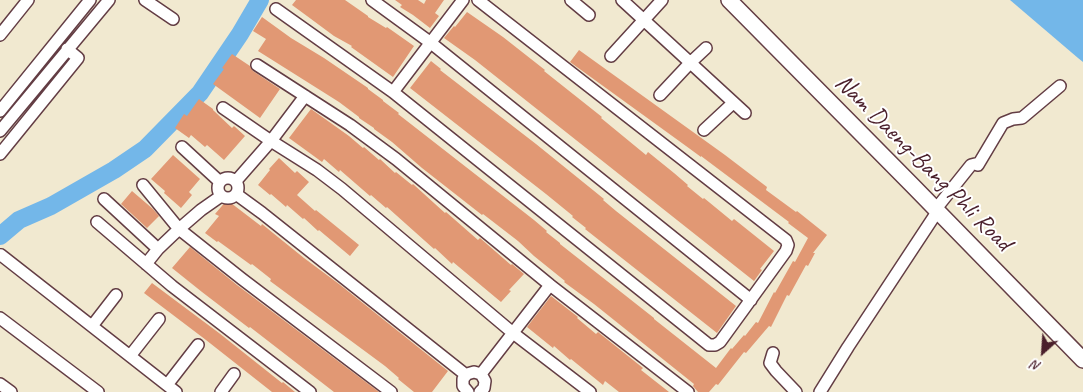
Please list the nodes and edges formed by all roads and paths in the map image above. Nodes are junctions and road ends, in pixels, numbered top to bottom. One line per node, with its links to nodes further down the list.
1 (28, 0): 17 (street)
2 (90, 0): 30 (street)
3 (108, 0): 20 (street)
4 (145, 0): 15 (street)
5 (372, 0): 18 (street)
6 (463, 0): 7 (street); 18 (street)
7 (471, 0)
8 (478, 0): 51 (street)
9 (571, 0): 14 (street)
10 (622, 0): 16 (street)
11 (662, 0): 16 (street)
12 (729, 0): 43 (main road, Nam Daeng-Bang Phli Road)
13 (276, 9): 25 (street)
14 (589, 15)
15 (173, 19)
16 (644, 20): 21 (street); 22 (street)
17 (0, 35)
18 (431, 42): 25 (street); 51 (street)
19 (706, 48): 22 (street)
20 (67, 49): 32 (street); 36 (street)
21 (611, 56)
22 (690, 62): 26 (street); 28 (street)
23 (257, 65): 27 (street)
24 (1060, 86): 43 (street)
25 (393, 92): 51 (street)
26 (660, 94)
27 (305, 96): 34 (street); 49 (street)
28 (733, 103): 31 (street); 33 (street)
29 (223, 108): 34 (street)
30 (0, 111)
31 (745, 113)
32 (0, 130)
33 (704, 130)
34 (272, 141): 37 (street); 55 (street)
35 (182, 147): 38 (street)
36 (0, 154)
37 (236, 181): 38 (street); 40 (street)
38 (220, 182): 41 (street)
39 (143, 185): 45 (street)
40 (236, 194): 41 (street); 62 (street)
41 (221, 196): 45 (street)
42 (104, 199): 46 (street)
43 (936, 211): 59 (main road, Nam Daeng-Bang Phli Road); 75 (street)
44 (97, 222): 48 (street)
45 (180, 229): 46 (street); 70 (street)
46 (158, 250): 48 (street)
47 (0, 256): 54 (street)
48 (146, 264): 69 (street)
49 (550, 285): 55 (street); 73 (street)
50 (116, 295): 54 (street)
51 (752, 300)
52 (0, 318): 67 (street)
53 (158, 319): 58 (street)
54 (92, 326): 58 (street)
55 (513, 333): 61 (street); 72 (street)
56 (198, 345): 64 (street)
57 (773, 353): 74 (street)
58 (130, 356): 64 (street)
59 (1083, 360)
60 (234, 374): 68 (street)
61 (481, 374): 62 (street); 65 (street)
62 (466, 375): 71 (street)
63 (0, 384): 66 (street)
64 (171, 388)
65 (483, 391)
66 (10, 392)
67 (98, 392)
68 (221, 392)
69 (310, 392)
70 (391, 392)
71 (467, 392)
72 (590, 392)
73 (688, 392)
74 (796, 392)
75 (820, 392)

